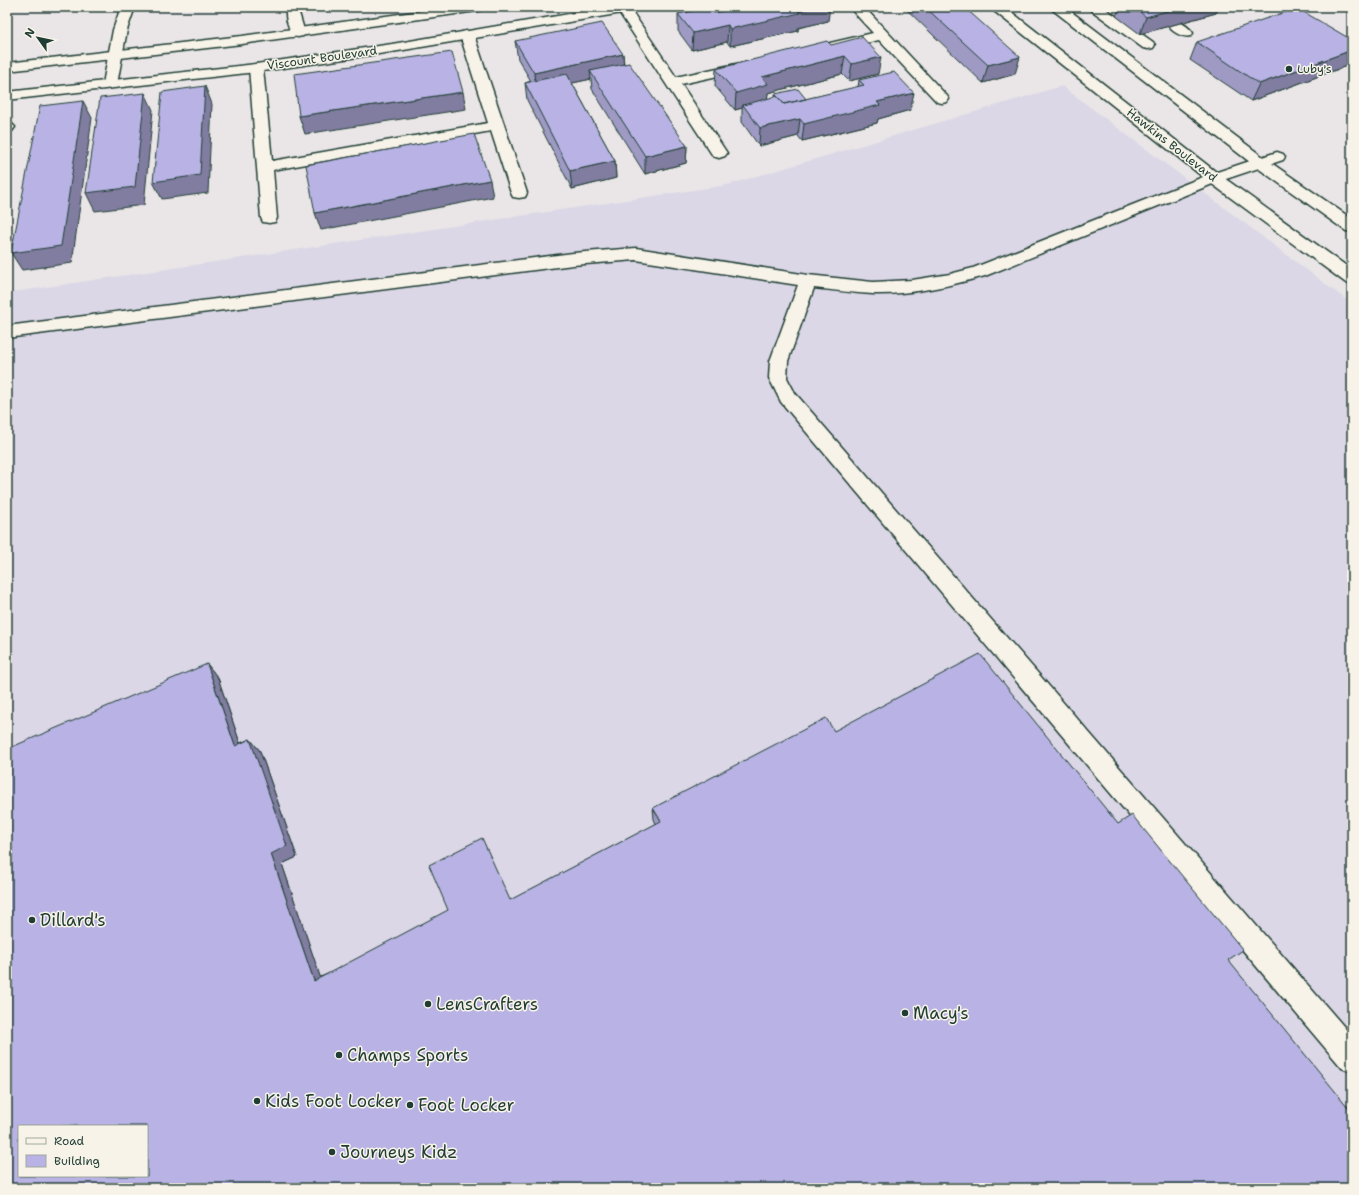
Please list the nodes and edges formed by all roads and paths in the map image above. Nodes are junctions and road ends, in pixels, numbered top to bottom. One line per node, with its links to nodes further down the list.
1 (128, 7): 16 (main road)
2 (294, 7): 10 (main road)
3 (477, 7): 10 (main road, Viscount Boulevard)
4 (856, 7): 13 (main road)
5 (996, 7): 29 (main road, Hawkins Boulevard)
6 (1056, 7): 27 (main road)
7 (1094, 7): 14 (main road)
8 (629, 8): 12 (main road, Viscount Boulevard); 20 (main road)
9 (1174, 24): 11 (main road)
10 (298, 33): 16 (main road, Viscount Boulevard)
11 (1186, 33)
12 (466, 35): 19 (main road, Viscount Boulevard); 24 (main road)
13 (883, 35): 15 (main road); 23 (main road)
14 (1148, 45)
15 (820, 49)
16 (117, 56): 18 (main road, Viscount Boulevard); 21 (main road)
17 (758, 63): 20 (main road)
18 (7, 67)
19 (256, 68): 21 (main road, Viscount Boulevard); 28 (main road)
20 (672, 82): 25 (main road)
21 (110, 84): 22 (main road, Viscount Boulevard)
22 (7, 96)
23 (942, 99)
24 (496, 126): 28 (main road); 30 (main road)
25 (719, 154)
26 (1277, 157): 27 (main road)
27 (1261, 163): 29 (main road); 32 (main road)
28 (264, 167): 31 (main road)
29 (1214, 178): 33 (main road, Hawkins Boulevard); 34 (main road)
30 (519, 194)
31 (269, 218)
32 (1352, 226)
33 (1352, 279)
34 (808, 282): 35 (main road); 36 (main road)
35 (7, 332)
36 (1352, 1058)

